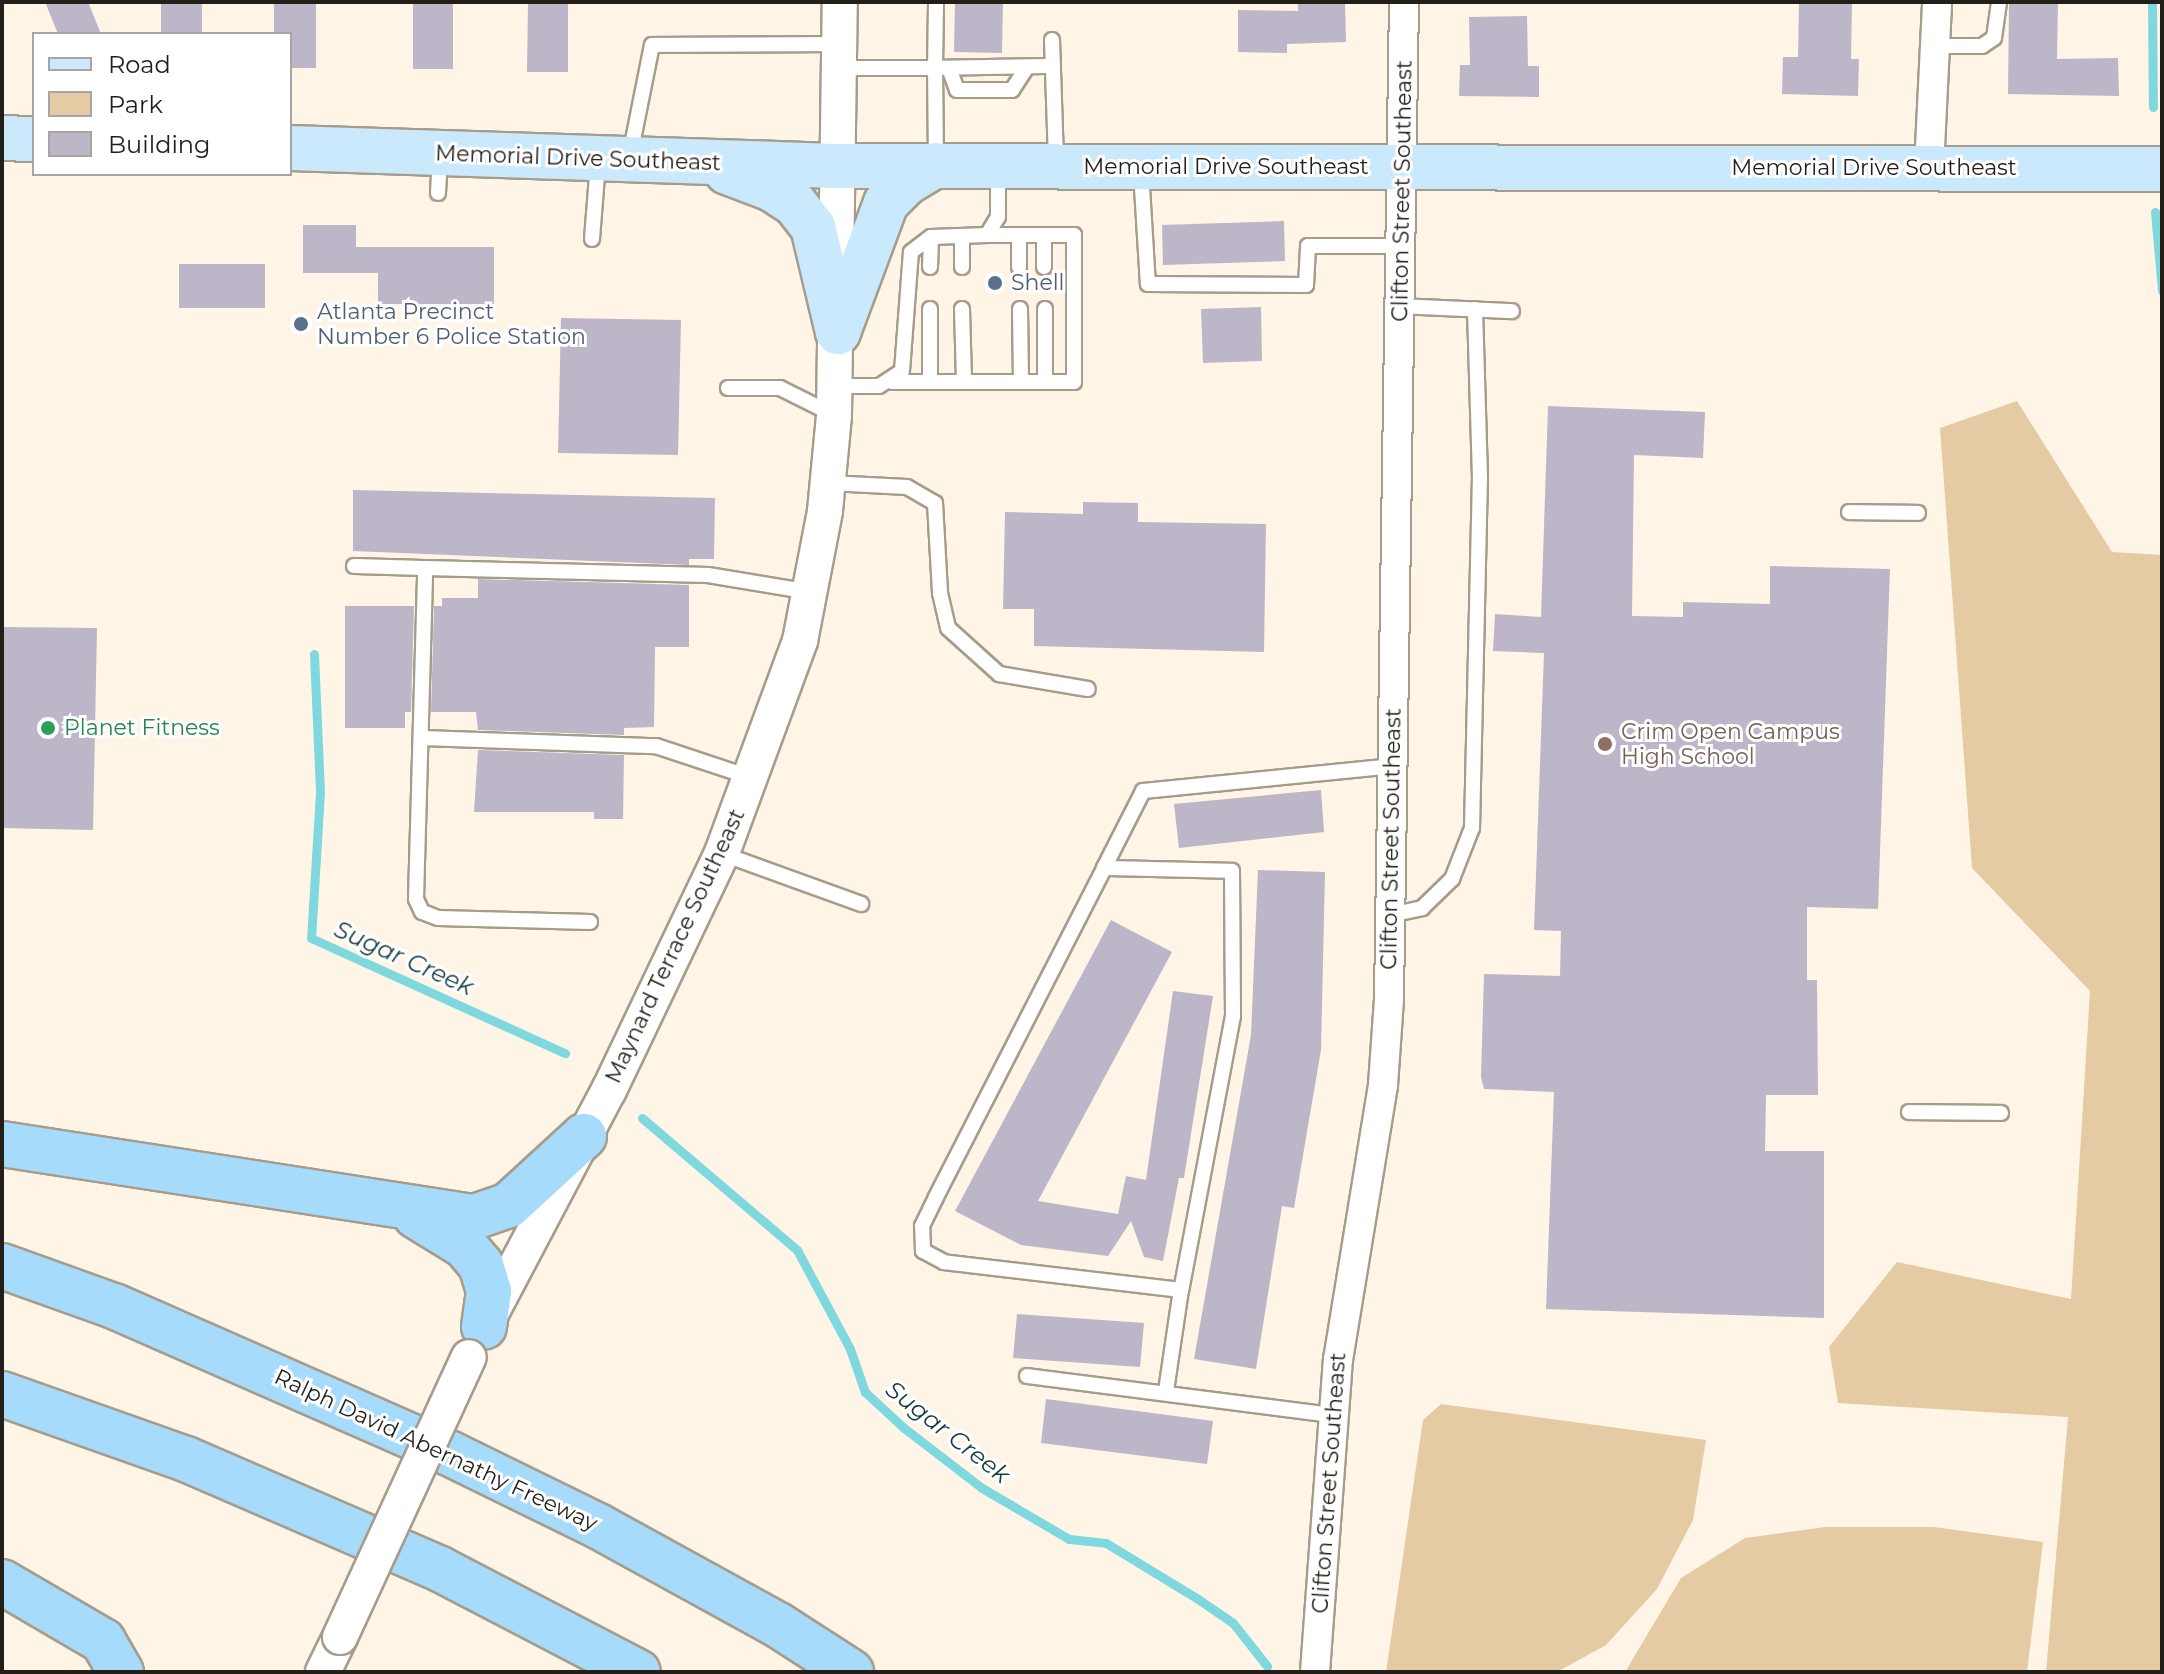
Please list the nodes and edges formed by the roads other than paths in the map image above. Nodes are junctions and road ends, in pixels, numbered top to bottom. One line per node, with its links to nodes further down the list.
1 (840, 2): 8 (street, Maynard Terrace Southeast)
2 (936, 2): 11 (lane)
3 (1404, 2): 22 (street, Clifton Street Southeast)
4 (1937, 2): 7 (street)
5 (1999, 2): 7 (lane)
6 (1052, 40): 9 (lane)
7 (1936, 46): 23 (street)
8 (839, 56): 11 (lane); 15 (lane); 18 (street, Maynard Terrace Southeast)
9 (1053, 66): 10 (lane); 21 (lane)
10 (1027, 67): 11 (lane); 11 (lane)
11 (942, 68): 17 (lane)
12 (2, 138): 13 (main road)
13 (32, 139)
14 (292, 148): 15 (main road, Memorial Drive Southeast)
15 (613, 159): 16 (main road, Memorial Drive Southeast); 30 (lane)
16 (694, 162): 18 (main road, Memorial Drive Southeast); 43 (main road)
17 (936, 165): 18 (main road, Memorial Drive Southeast); 19 (main road, Memorial Drive Southeast); 43 (main road)
18 (836, 166): 43 (street, Maynard Terrace Southeast)
19 (998, 166): 21 (main road, Memorial Drive Southeast); 25 (lane)
20 (1141, 166): 21 (main road, Memorial Drive Southeast); 22 (main road, Memorial Drive Southeast); 31 (lane)
21 (1056, 167)
22 (1404, 167): 23 (main road, Memorial Drive Southeast); 31 (street, Clifton Street Southeast)
23 (1929, 168): 24 (main road, Memorial Drive Southeast)
24 (2162, 169)
25 (987, 235): 26 (lane); 29 (lane)
26 (1019, 235): 27 (lane); 34 (lane)
27 (1044, 235): 35 (lane); 48 (lane)
28 (931, 237): 29 (lane); 32 (lane); 44 (lane)
29 (962, 237): 33 (lane)
30 (592, 239)
31 (1402, 246): 36 (street, Clifton Street Southeast)
32 (930, 267)
33 (962, 267)
34 (1019, 267)
35 (1044, 267)
36 (1400, 306): 41 (lane); 59 (street, Clifton Street Southeast)
37 (930, 309): 45 (lane)
38 (962, 309): 46 (lane)
39 (1020, 309): 47 (lane)
40 (1045, 309): 48 (lane)
41 (1475, 309): 42 (lane); 64 (lane)
42 (1512, 311)
43 (838, 332): 50 (street, Maynard Terrace Southeast)
44 (892, 382): 45 (lane); 50 (lane)
45 (930, 382): 46 (lane)
46 (964, 382): 47 (lane)
47 (1021, 382): 48 (lane)
48 (1045, 382)
49 (728, 388): 50 (lane)
50 (835, 401): 51 (street, Maynard Terrace Southeast)
51 (829, 483): 56 (street, Maynard Terrace Southeast); 57 (lane)
52 (1849, 512): 53 (lane)
53 (1918, 513)
54 (354, 566): 55 (lane)
55 (425, 568): 56 (lane); 58 (lane)
56 (811, 593): 60 (street, Maynard Terrace Southeast)
57 (1088, 689)
58 (423, 738): 60 (lane); 65 (lane)
59 (1392, 766): 62 (lane); 64 (street, Clifton Street Southeast)
60 (750, 777): 61 (street, Maynard Terrace Southeast)
61 (722, 853): 63 (lane); 68 (street, Maynard Terrace Southeast)
62 (1104, 868): 72 (lane); 72 (lane)
63 (861, 904)
64 (1390, 915): 77 (street, Clifton Street Southeast)
65 (590, 922)
66 (1909, 1112): 67 (lane)
67 (2001, 1113)
68 (584, 1136): 70 (highway); 73 (street, Maynard Terrace Southeast)
69 (2, 1144): 70 (highway)
70 (392, 1207): 73 (highway)
71 (2, 1266): 82 (highway, Ralph David Abernathy Freeway)
72 (1181, 1290): 75 (lane)
73 (477, 1342): 80 (street, Maynard Terrace Southeast, bridge)
74 (1027, 1376): 75 (lane)
75 (1166, 1391): 77 (lane)
76 (2, 1394): 81 (highway)
77 (1333, 1415): 83 (street, Clifton Street Southeast)
78 (2, 1582): 79 (highway)
79 (121, 1672)
80 (323, 1672)
81 (638, 1672)
82 (851, 1672)
83 (1315, 1672)

